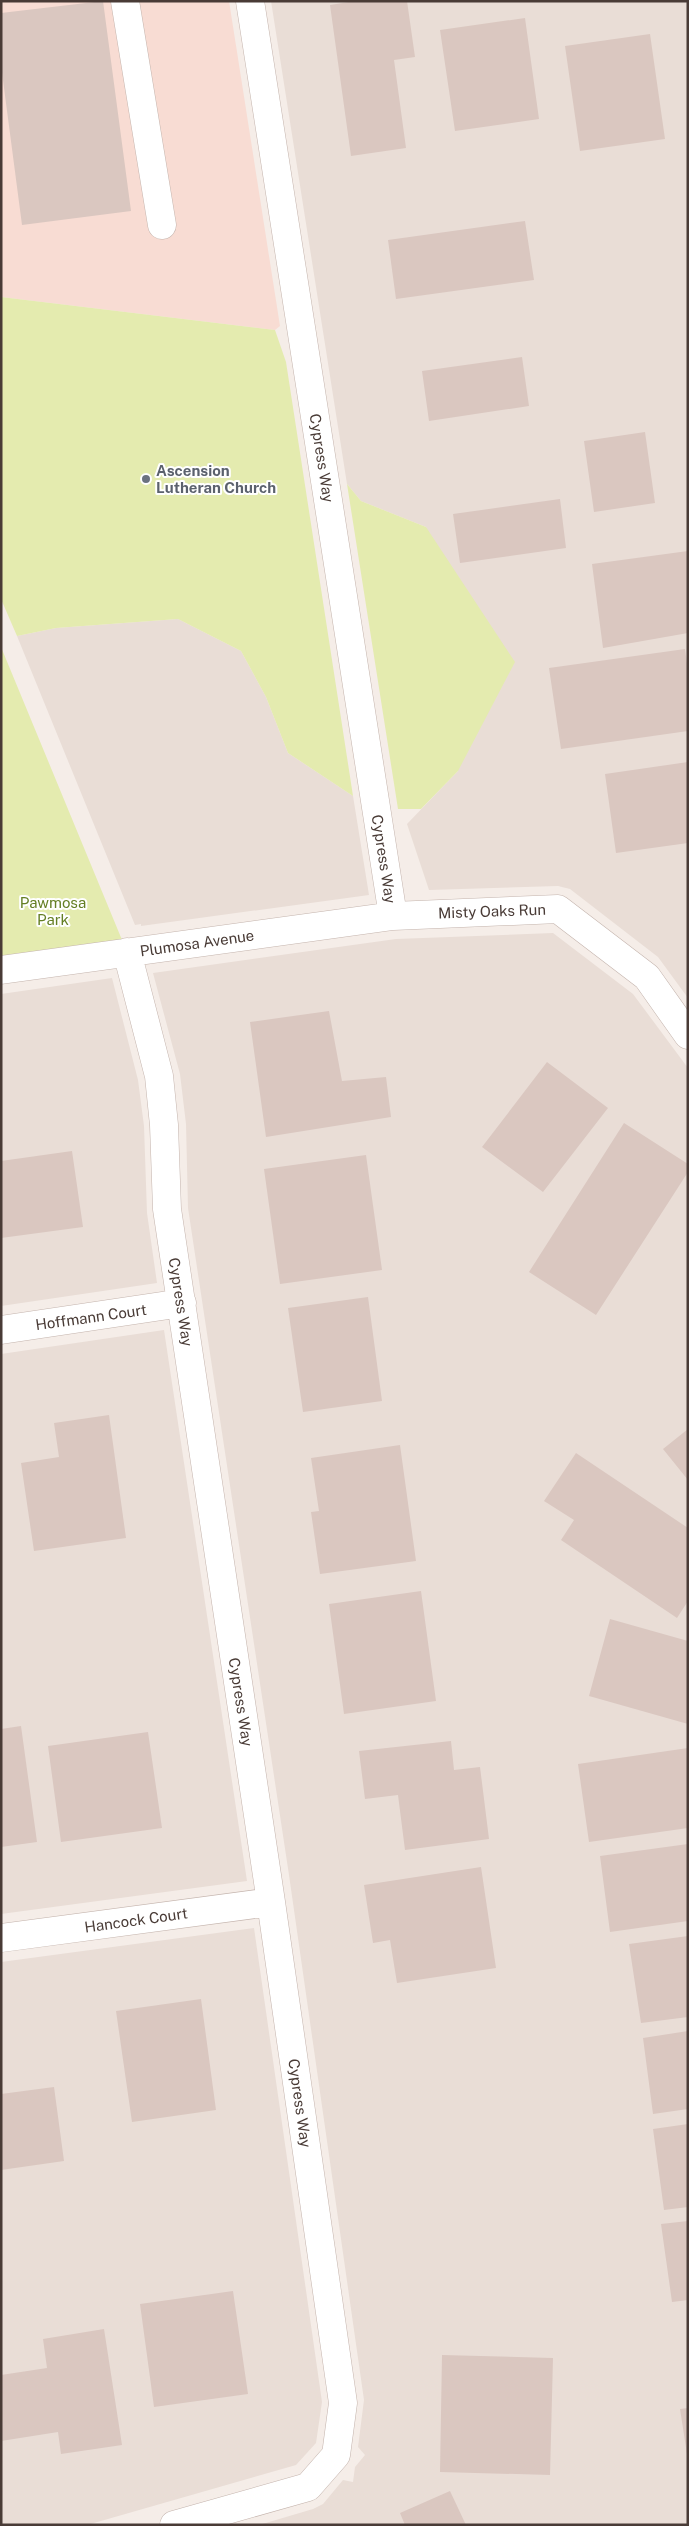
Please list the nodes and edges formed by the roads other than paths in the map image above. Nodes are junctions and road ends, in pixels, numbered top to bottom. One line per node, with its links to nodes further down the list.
1 (125, 1): 3 (street)
2 (250, 1): 4 (street, Cypress Way)
3 (162, 225)
4 (393, 916): 5 (street, Plumosa Avenue); 7 (street, Misty Oaks Run)
5 (127, 952): 6 (street, Plumosa Avenue); 8 (street, Cypress Way)
6 (1, 970)
7 (688, 1035)
8 (182, 1304): 9 (street, Hoffmann Court); 10 (street, Cypress Way)
9 (1, 1330)
10 (271, 1902): 11 (street, Hancock Court); 12 (street, Cypress Way)
11 (1, 1938)
12 (174, 2525)

